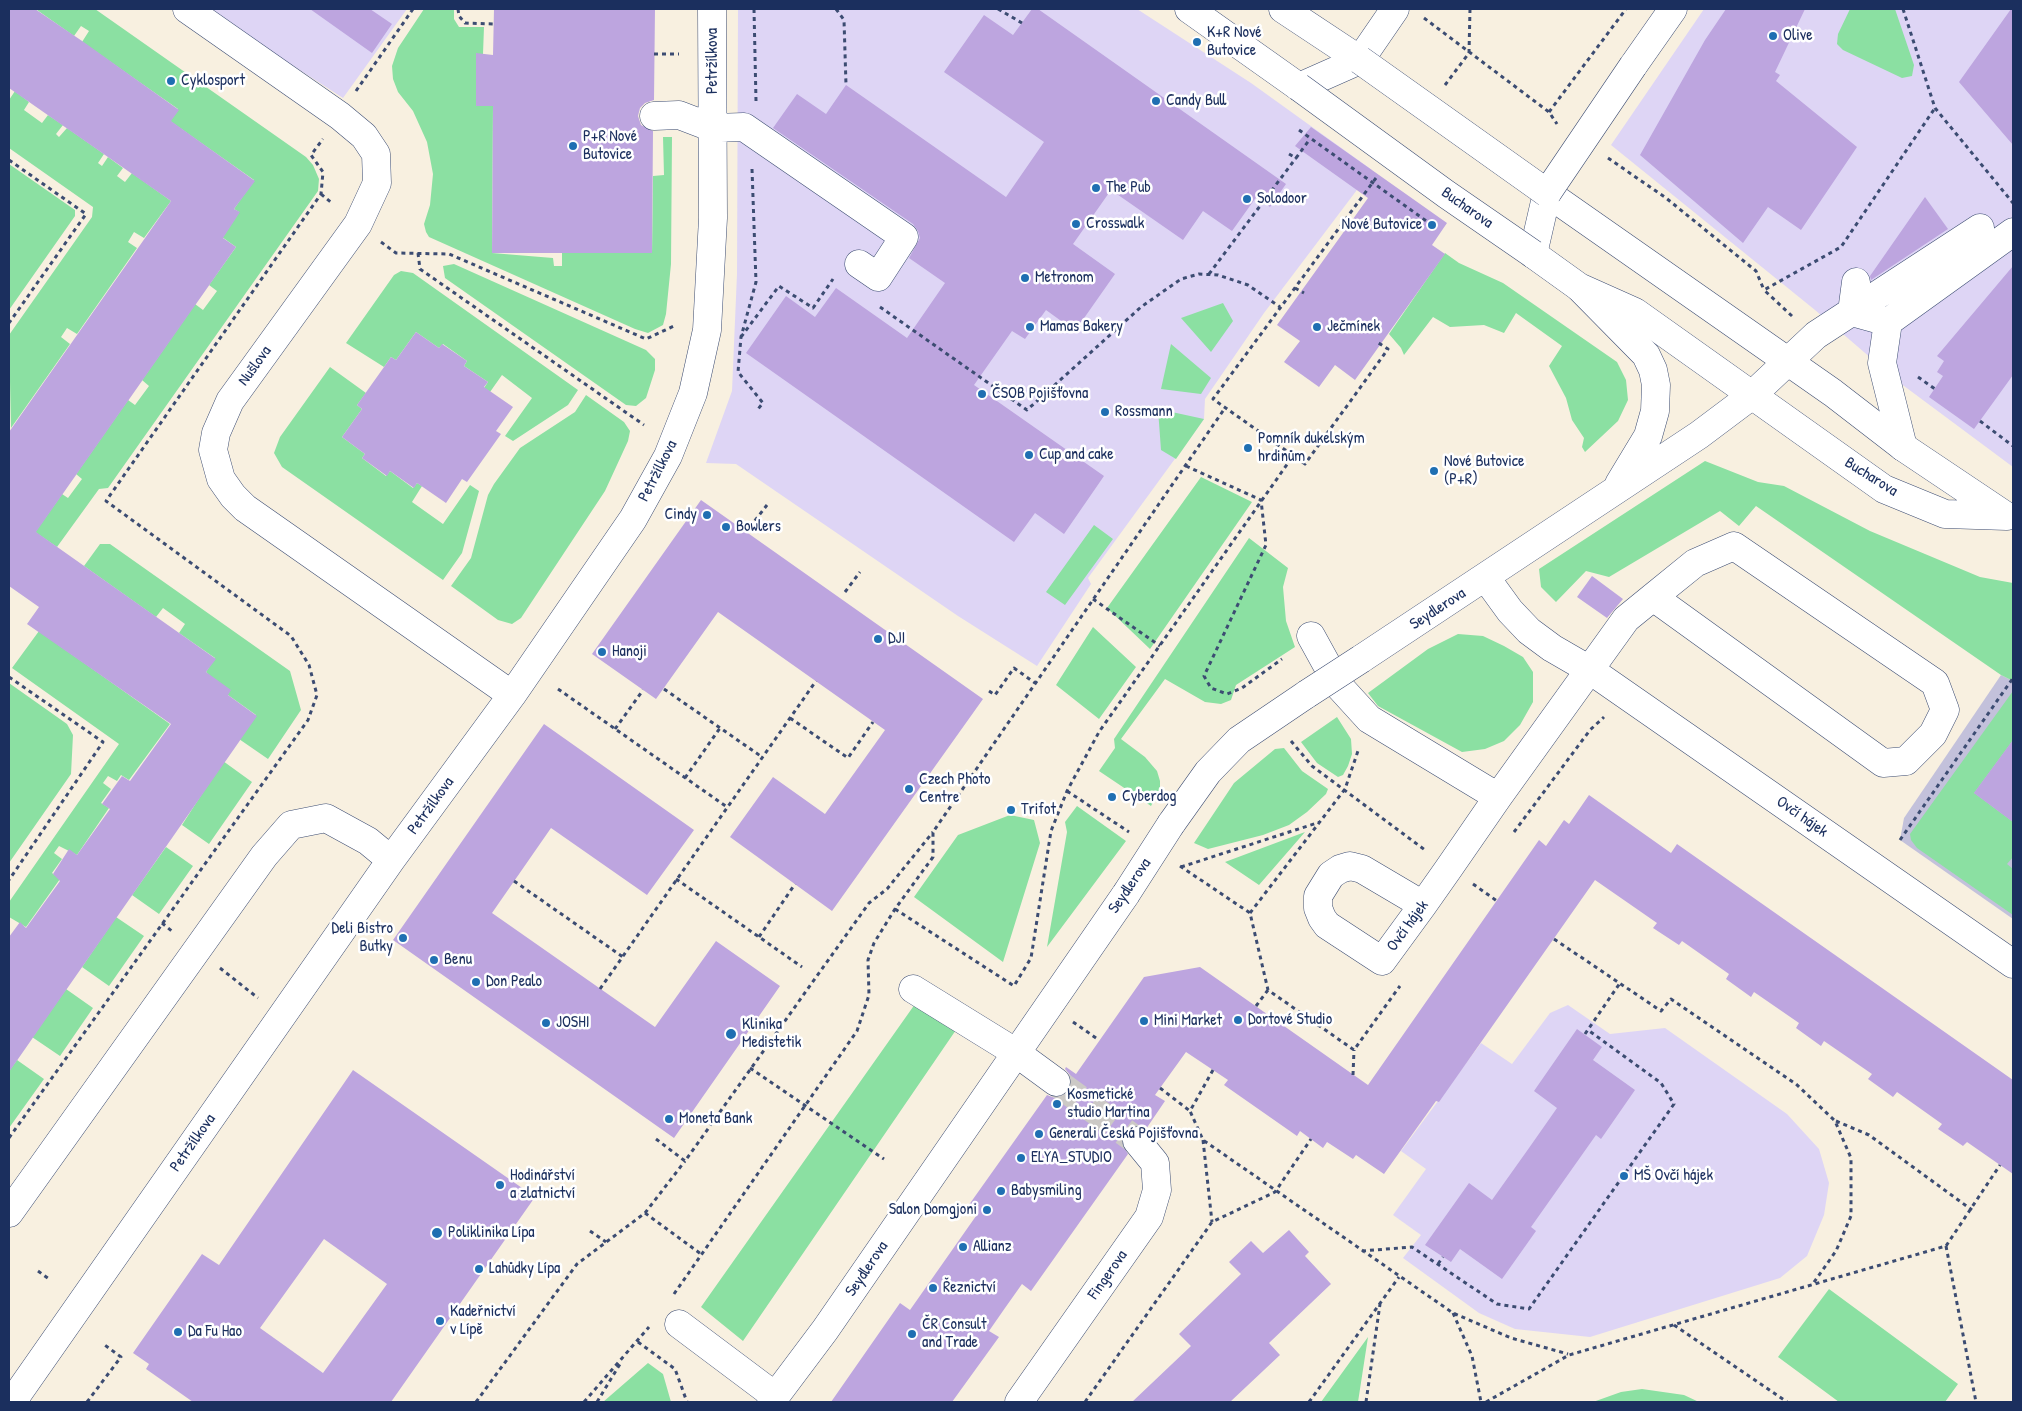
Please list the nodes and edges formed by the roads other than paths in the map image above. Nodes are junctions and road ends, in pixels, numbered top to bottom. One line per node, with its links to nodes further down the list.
1 (187, 9): 29 (street, Nušlova)
2 (712, 9): 10 (street, Petržílkova)
3 (1189, 9): 8 (street, Bucharova)
4 (1283, 9): 7 (street, Bucharova)
5 (1395, 9): 7 (street)
6 (1673, 9): 11 (street, bridge)
7 (1360, 60): 8 (street); 11 (street, Bucharova, bridge)
8 (1299, 87): 14 (street, Bucharova, bridge)
9 (654, 116): 10 (street)
10 (713, 128): 15 (street); 29 (street, Petržílkova)
11 (1547, 192): 14 (street); 20 (street, Bucharova)
12 (1980, 228): 18 (street)
13 (2013, 232): 19 (street)
14 (1533, 254): 17 (street, Bucharova)
15 (847, 270)
16 (1856, 282): 18 (street)
17 (1579, 287): 21 (street, Bucharova); 23 (street, Seydlerova)
18 (1852, 312): 19 (street); 20 (street)
19 (1888, 322): 22 (street)
20 (1787, 360): 21 (street); 22 (street, Bucharova)
21 (1751, 396): 23 (street, Seydlerova); 24 (street, Bucharova)
22 (1903, 447): 24 (street, Bucharova)
23 (1613, 494): 25 (street, Seydlerova)
24 (2010, 517)
25 (1486, 578): 28 (street, Ovčí hájek); 35 (street, Seydlerova, bridge)
26 (1653, 597): 26 (street); 28 (street)
27 (1311, 636): 30 (street)
28 (1590, 670): 30 (street, Ovčí hájek); 33 (street, Ovčí hájek)
29 (512, 695): 31 (street, Petržílkova)
30 (1498, 797): 32 (street, Ovčí hájek)
31 (391, 860): 38 (street); 41 (street, Petržílkova)
32 (1423, 905): 32 (street, Ovčí hájek)
33 (2013, 964)
34 (913, 989): 35 (street)
35 (1016, 1052): 36 (street); 40 (street, Seydlerova)
36 (1056, 1082)
37 (1137, 1141): 42 (street, Fingerova)
38 (9, 1213)
39 (668, 1315): 40 (street)
40 (773, 1399)
41 (12, 1402)
42 (1019, 1402)

